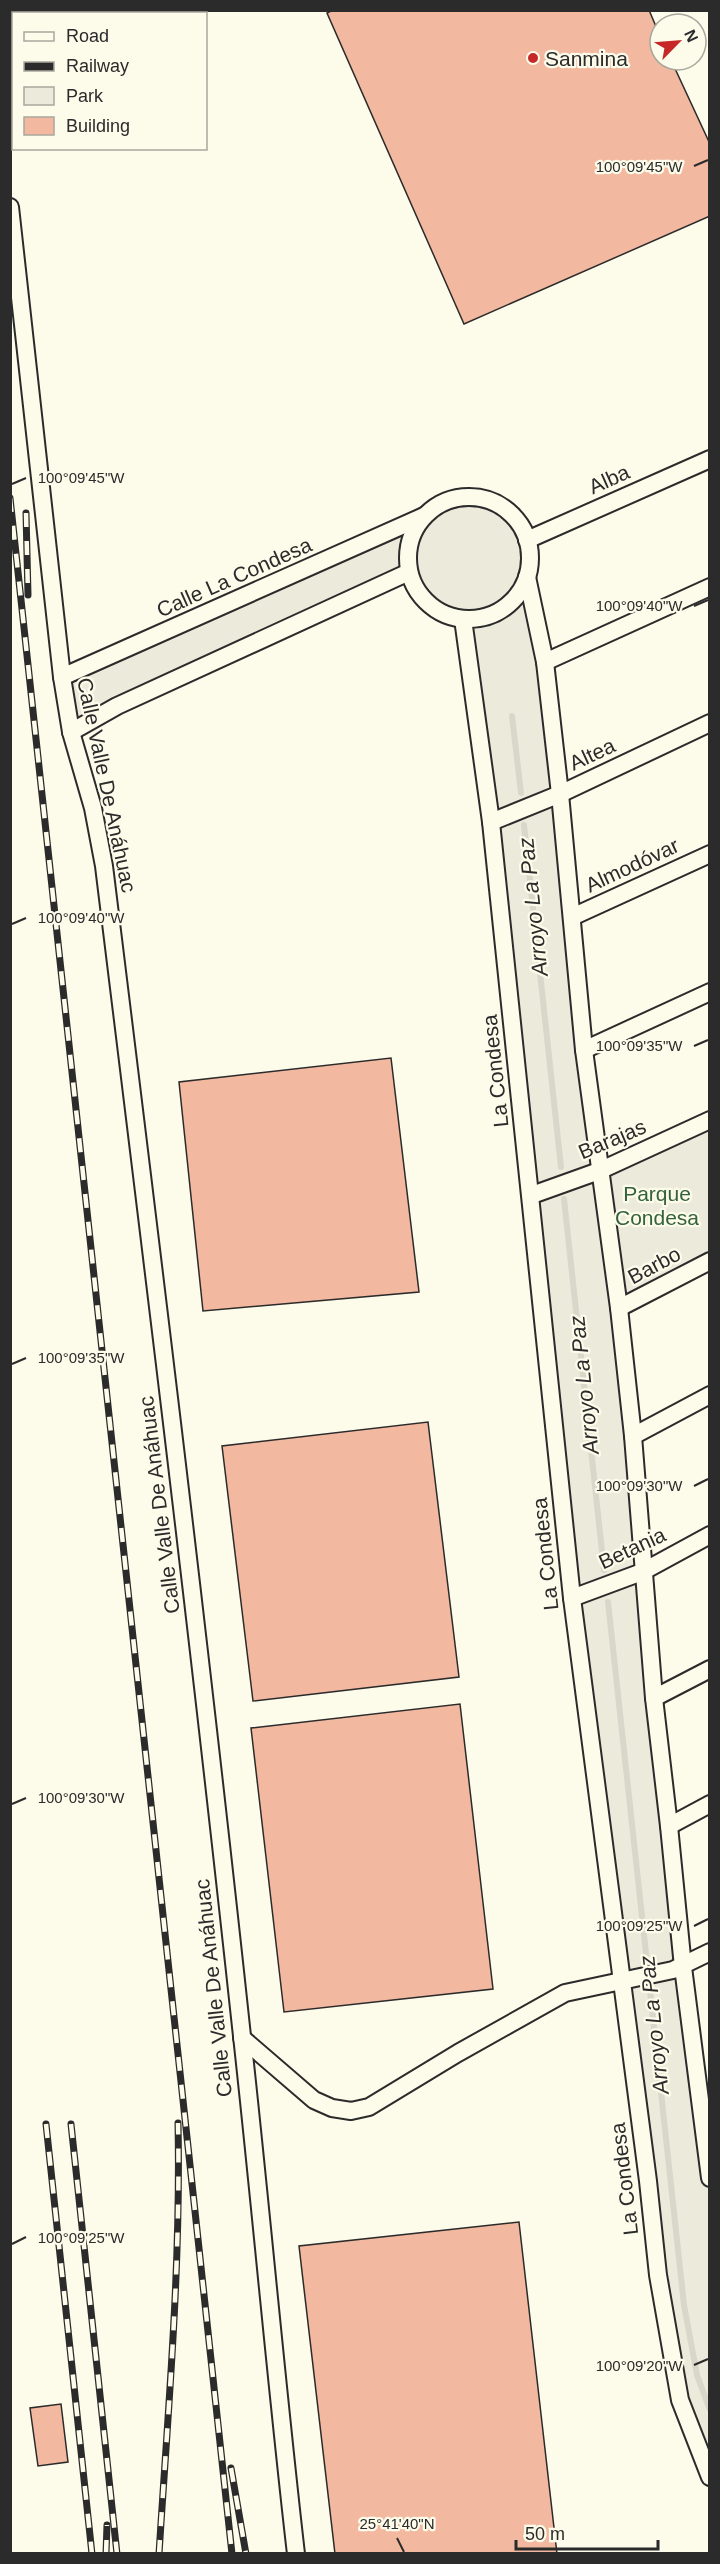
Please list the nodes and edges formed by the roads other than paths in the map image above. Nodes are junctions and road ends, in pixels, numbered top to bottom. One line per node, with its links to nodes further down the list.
1 (10, 207): 10 (street, Calle Valle De Anáhuac)
2 (710, 459): 4 (street, Alba)
3 (424, 516): 4 (street); 5 (street); 10 (street, Calle La Condesa)
4 (527, 540): 6 (street)
5 (409, 572): 8 (street); 12 (street)
6 (527, 577): 8 (street); 9 (street)
7 (710, 587): 9 (street)
8 (463, 619): 14 (street, La Condesa)
9 (545, 662): 13 (street)
10 (62, 677): 12 (street, Calle Valle De Anáhuac)
11 (710, 723): 13 (street, Altea)
12 (71, 732): 36 (street, Calle Valle De Anáhuac)
13 (560, 794): 14 (street, Altea); 16 (street)
14 (491, 822): 21 (street, La Condesa)
15 (710, 854): 16 (street, Almodóvar)
16 (572, 917): 18 (street)
17 (710, 992): 18 (street)
18 (584, 1050): 20 (street)
19 (710, 1120): 20 (street, Barajas)
20 (599, 1171): 21 (street, Barajas); 23 (street)
21 (532, 1195): 28 (street, La Condesa)
22 (710, 1261): 23 (street, Barbo)
23 (619, 1308): 25 (street)
24 (710, 1395): 25 (street)
25 (633, 1436): 27 (street)
26 (710, 1535): 27 (street, Betania)
27 (642, 1572): 28 (street, Betania); 30 (street)
28 (572, 1598): 35 (street, La Condesa)
29 (710, 1669): 30 (street)
30 (654, 1698): 32 (street)
31 (710, 1804): 32 (street)
32 (669, 1826): 34 (street)
33 (710, 1952): 34 (street)
34 (678, 1969): 35 (street); 37 (street)
35 (626, 1980): 36 (street); 38 (street, La Condesa)
36 (242, 2038): 40 (street, Calle Valle De Anáhuac)
37 (710, 2178)
38 (705, 2455): 39 (street, La Condesa)
39 (710, 2477)
40 (296, 2553)

